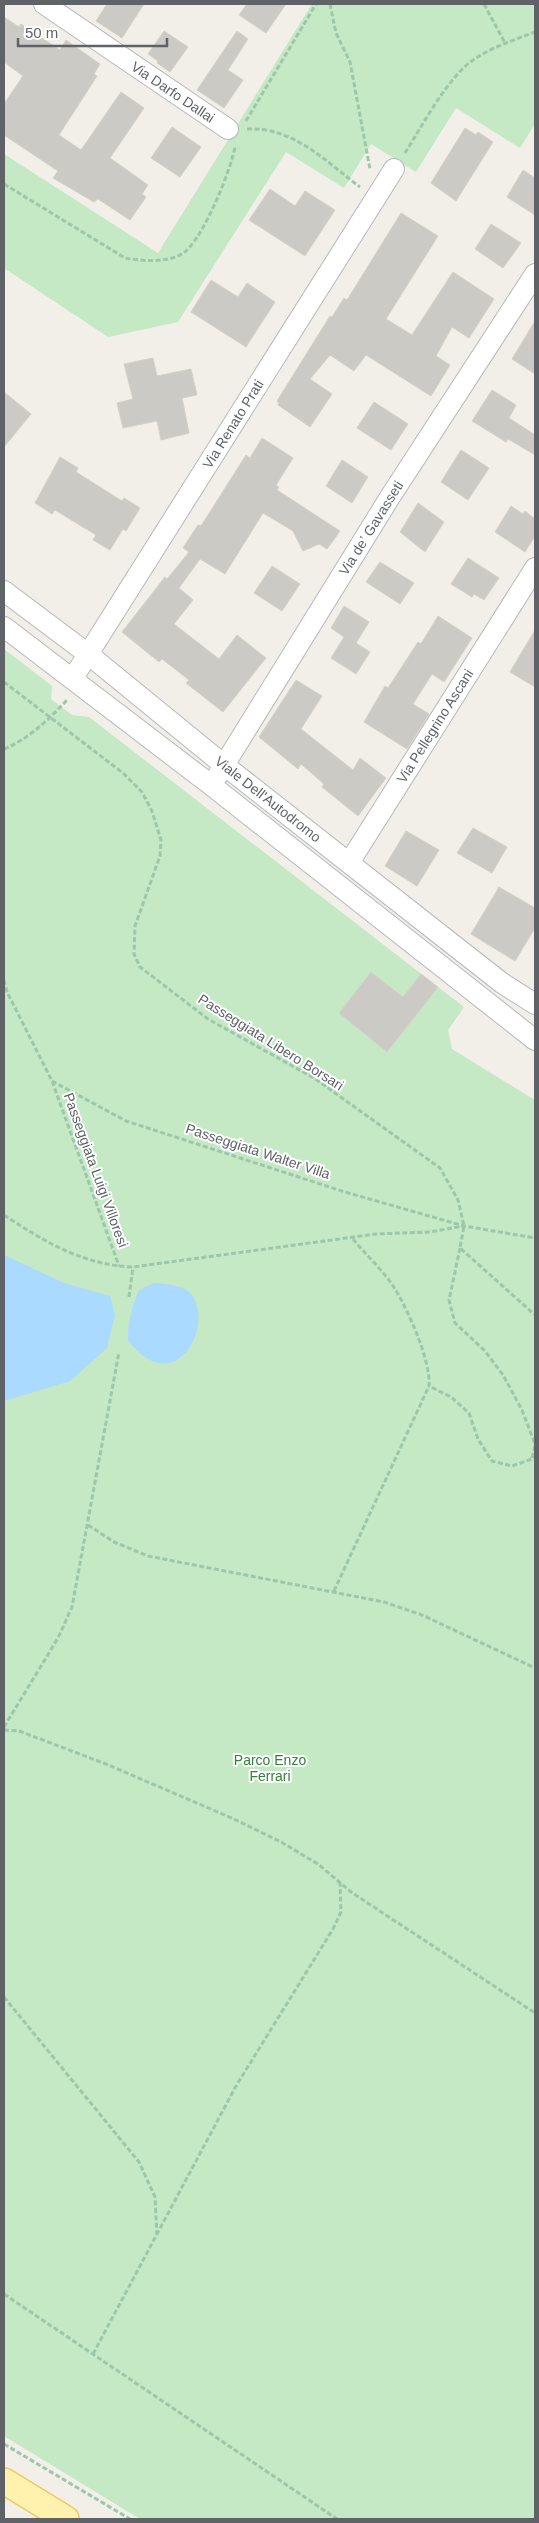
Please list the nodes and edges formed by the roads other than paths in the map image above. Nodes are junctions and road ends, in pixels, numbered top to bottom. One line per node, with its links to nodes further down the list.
1 (44, 4): 2 (street, Via Darfo Dallai)
2 (228, 129)
3 (394, 169): 9 (street, Via Renato Prati)
4 (535, 274): 11 (street, Via de’ Gavasseti)
5 (535, 568): 7 (street, Via Pellegrino Ascani)
6 (4, 591): 9 (street, Viale Dell'Autodromo)
7 (528, 594): 13 (street, Via Pellegrino Ascani)
8 (4, 627): 10 (street, Viale Dell'Autodromo)
9 (88, 654): 10 (street, Via Renato Prati); 11 (street, Viale Dell'Autodromo)
10 (77, 681): 12 (street, Viale Dell'Autodromo)
11 (224, 765): 12 (street, Via de’ Gavasseti); 13 (street, Viale Dell'Autodromo)
12 (211, 785): 16 (street, Viale Dell'Autodromo)
13 (349, 863): 14 (street, Viale Dell'Autodromo)
14 (502, 983): 15 (street, Viale Dell'Autodromo); 16 (street)
15 (535, 1004)
16 (488, 1005): 17 (street, Viale Dell'Autodromo)
17 (535, 1040)
18 (4, 2481): 19 (main road)
19 (66, 2519)

